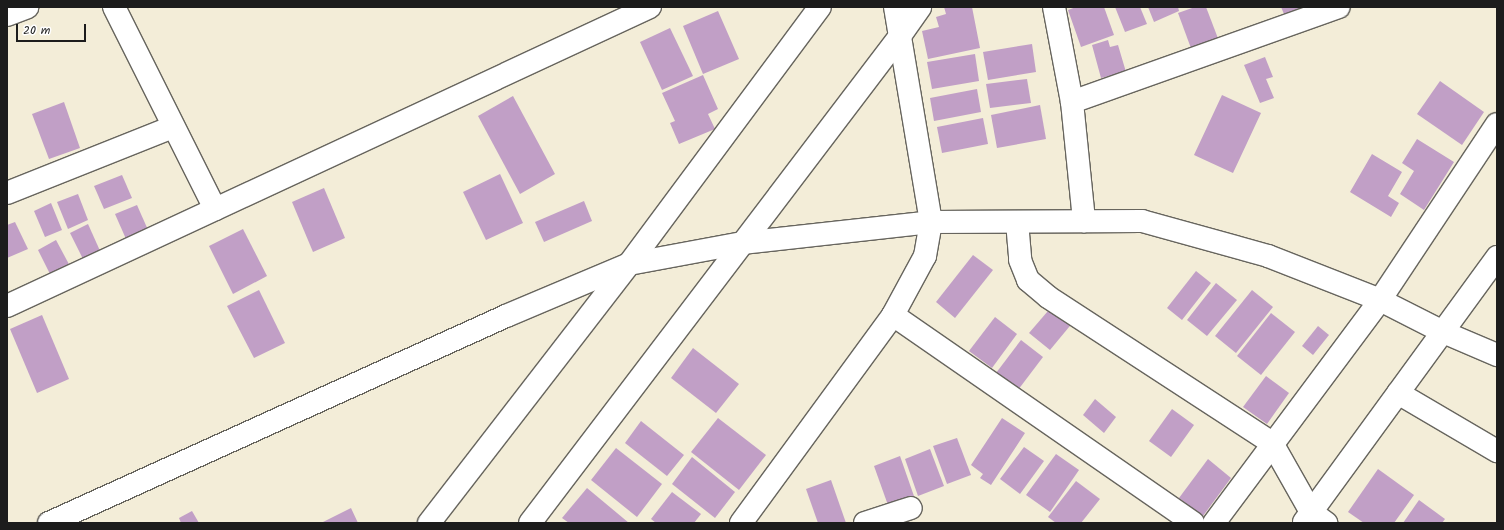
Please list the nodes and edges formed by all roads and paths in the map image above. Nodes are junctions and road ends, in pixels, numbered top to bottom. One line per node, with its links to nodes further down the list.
1 (28, 7): 9 (street)
2 (114, 7): 13 (street)
3 (650, 7): 15 (street)
4 (820, 7): 21 (street)
5 (895, 7): 10 (street)
6 (920, 7): 10 (street)
7 (1054, 7): 11 (street)
8 (1339, 7): 11 (street)
9 (7, 15)
10 (900, 36): 17 (street); 19 (street)
11 (1072, 102): 16 (street)
12 (1497, 124): 22 (street)
13 (173, 127): 14 (street); 15 (street)
14 (7, 193)
15 (215, 208): 23 (street)
16 (1084, 221): 18 (street); 22 (street)
17 (931, 222): 18 (street); 19 (street); 24 (street)
18 (1017, 222): 28 (street)
19 (742, 243): 21 (street); 34 (street)
20 (1497, 257): 25 (street)
21 (629, 264): 32 (street); 33 (street)
22 (1380, 300): 25 (street); 28 (street)
23 (7, 306)
24 (892, 315): 35 (street); 37 (street)
25 (1443, 332): 26 (street); 27 (street)
26 (1497, 355)
27 (1398, 393): 29 (street); 31 (street)
28 (1272, 444): 31 (street); 38 (street)
29 (1497, 451)
30 (911, 508): 36 (street)
31 (1313, 519)
32 (49, 523)
33 (429, 523)
34 (530, 523)
35 (741, 523)
36 (865, 523)
37 (1193, 523)
38 (1214, 523)

